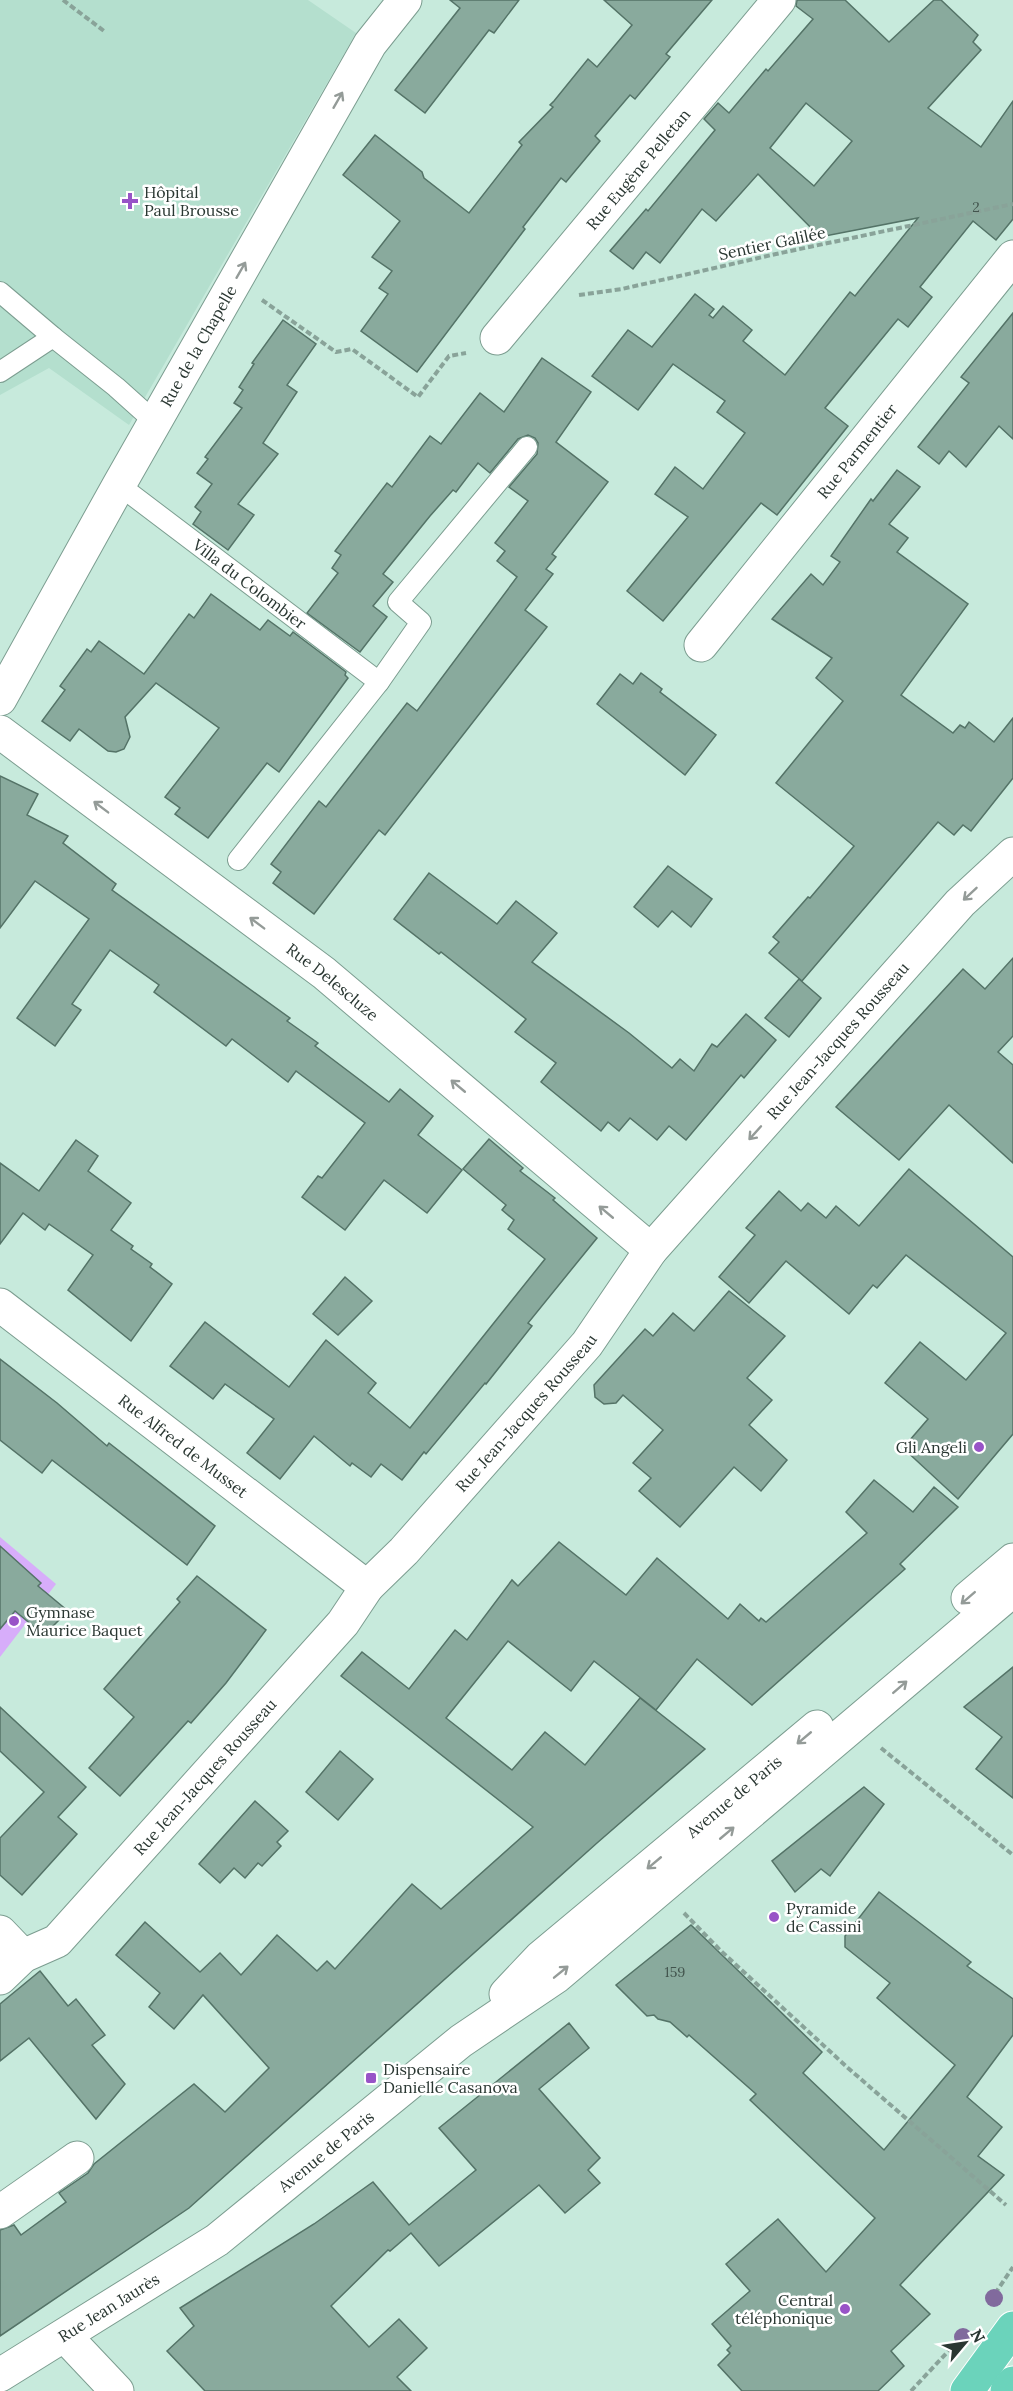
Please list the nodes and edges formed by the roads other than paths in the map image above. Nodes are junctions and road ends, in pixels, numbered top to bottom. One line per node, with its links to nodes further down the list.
1 (405, 0): 8 (street, Rue de la Chapelle, one-way to 1)
2 (779, 0): 6 (street, Rue Eugène Pelletan)
3 (1013, 257): 11 (street, Rue Parmentier)
4 (0, 292): 5 (lane)
5 (53, 337): 7 (lane); 8 (lane)
6 (497, 338)
7 (0, 372)
8 (154, 422): 10 (street, Rue de la Chapelle)
9 (527, 447): 12 (lane)
10 (119, 485): 12 (lane, Villa du Colombier); 13 (street, Rue de la Chapelle)
11 (701, 645)
12 (379, 682): 16 (lane)
13 (0, 699)
14 (0, 732): 17 (street, Rue Delescluze, one-way to 14)
15 (1013, 854): 17 (street, Rue Jean-Jacques Rousseau, one-way to 17)
16 (238, 860)
17 (651, 1250): 20 (street, Rue Jean-Jacques Rousseau)
18 (0, 1305): 20 (street, Rue Alfred de Musset)
19 (1013, 1560): 24 (street, Avenue de Paris, one-way to 24)
20 (367, 1587): 23 (street, Rue Jean-Jacques Rousseau)
21 (1013, 1590): 24 (street, Avenue de Paris, one-way to 21)
22 (0, 1932): 23 (street)
23 (12, 1967)
24 (461, 2041): 27 (street, Avenue de Paris)
25 (77, 2158): 26 (street)
26 (0, 2212)
27 (218, 2240): 29 (street, Rue Jean Jaurès)
28 (1013, 2328): 33 (main road)
29 (65, 2336): 30 (street, Rue Jean Jaurès); 32 (street)
30 (0, 2375)
31 (1013, 2382): 34 (main road)
32 (117, 2391)
33 (967, 2391)
34 (1007, 2391)

